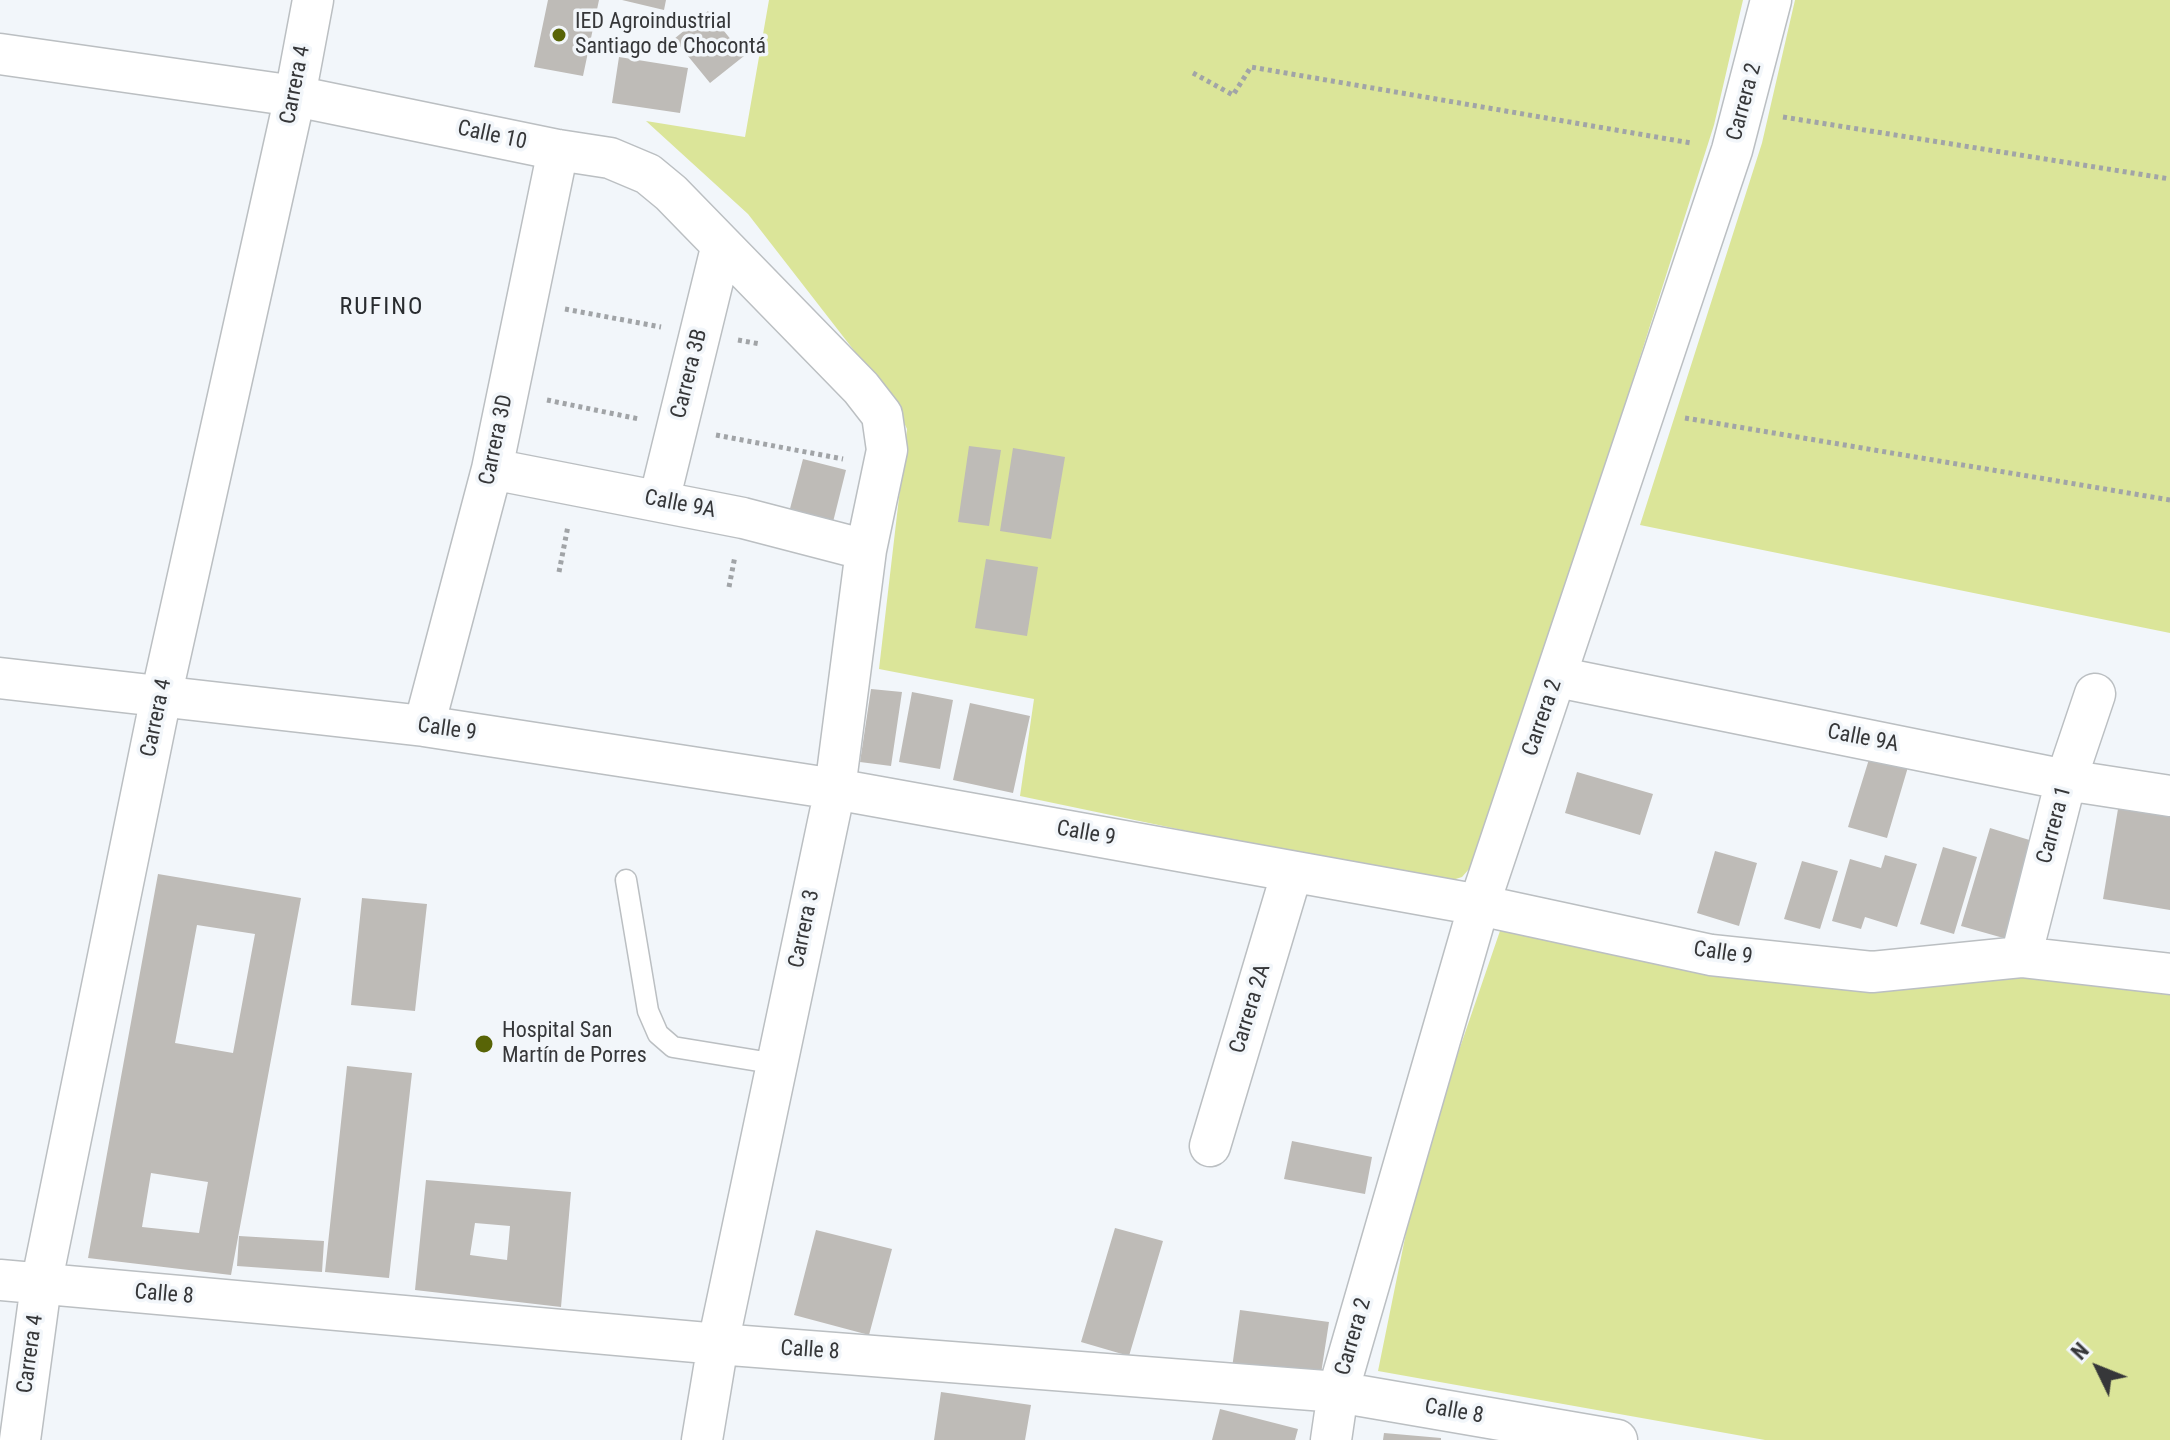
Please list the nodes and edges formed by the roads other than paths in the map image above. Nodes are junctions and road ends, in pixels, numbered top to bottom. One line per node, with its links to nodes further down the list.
1 (313, 0): 4 (street, Carrera 4)
2 (1771, 0): 11 (street, Carrera 2)
3 (0, 54): 4 (street, Calle 10)
4 (295, 96): 5 (street, Calle 10); 14 (street, Carrera 4)
5 (558, 150): 6 (street, Calle 10); 8 (street, Carrera 3D)
6 (721, 248): 7 (street, Calle 10); 9 (street, Carrera 3B)
7 (882, 415): 10 (street, Carrera 3)
8 (492, 469): 9 (street, Calle 9A); 15 (street, Carrera 3D)
9 (659, 501): 10 (street, Calle 9A)
10 (866, 550): 17 (street, Carrera 3)
11 (1557, 677): 16 (street, Calle 9A); 21 (street, Carrera 2)
12 (0, 678): 14 (street, Calle 9)
13 (2095, 694): 16 (street, Carrera 1)
14 (161, 697): 15 (street, Calle 9); 27 (street, Carrera 4)
15 (424, 726): 17 (street, Calle 9)
16 (2066, 780): 18 (street, Calle 9A); 22 (street, Carrera 1)
17 (835, 789): 19 (street, Calle 9); 24 (street, Carrera 3)
18 (2170, 796)
19 (1292, 872): 21 (street, Calle 9); 25 (street, Carrera 2A)
20 (626, 880): 24 (lane)
21 (1479, 905): 22 (street, Calle 9); 29 (street, Carrera 2)
22 (2021, 957): 23 (street, Calle 9)
23 (2170, 974)
24 (777, 1064): 28 (street, Carrera 3)
25 (1210, 1146)
26 (0, 1280): 27 (street, Calle 8)
27 (41, 1285): 28 (street, Calle 8); 30 (street, Carrera 4)
28 (718, 1344): 29 (street, Calle 8); 31 (street, Carrera 3)
29 (1338, 1392): 32 (street, Carrera 2); 33 (street, Calle 8)
30 (20, 1440)
31 (702, 1440)
32 (1331, 1440)
33 (1617, 1440)

